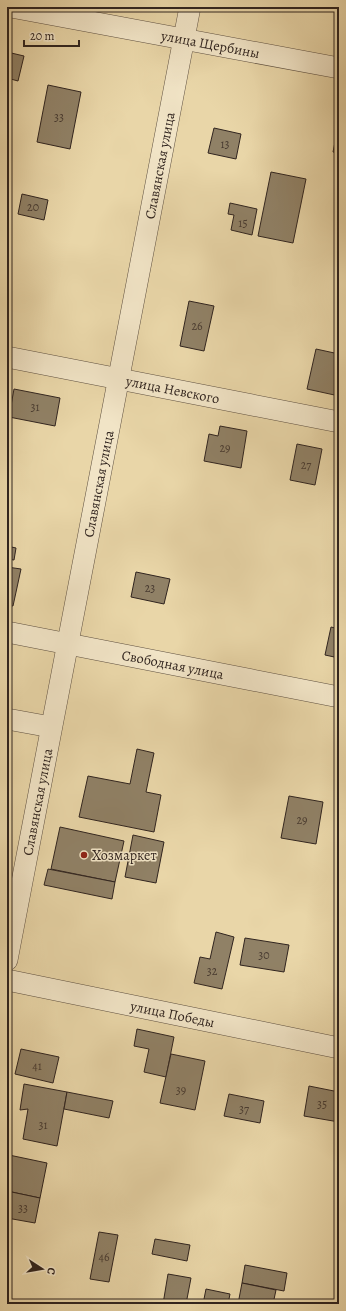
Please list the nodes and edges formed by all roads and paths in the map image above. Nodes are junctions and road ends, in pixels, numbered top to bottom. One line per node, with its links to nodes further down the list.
1 (11, 7): 3 (street, улица Щербины)
2 (190, 7): 3 (street, Славянская улица)
3 (184, 39): 4 (street, улица Щербины); 6 (street, Славянская улица)
4 (339, 68)
5 (7, 357): 6 (street, улица Невского)
6 (119, 378): 7 (street, улица Невского); 9 (street, Славянская улица)
7 (339, 422)
8 (7, 632): 9 (street, Свободная улица)
9 (67, 644): 10 (street, Свободная улица); 12 (street, Славянская улица)
10 (339, 697)
11 (7, 719): 12 (street)
12 (51, 727): 13 (street, Славянская улица)
13 (7, 960)
14 (7, 980): 15 (street, улица Победы)
15 (339, 1048)

